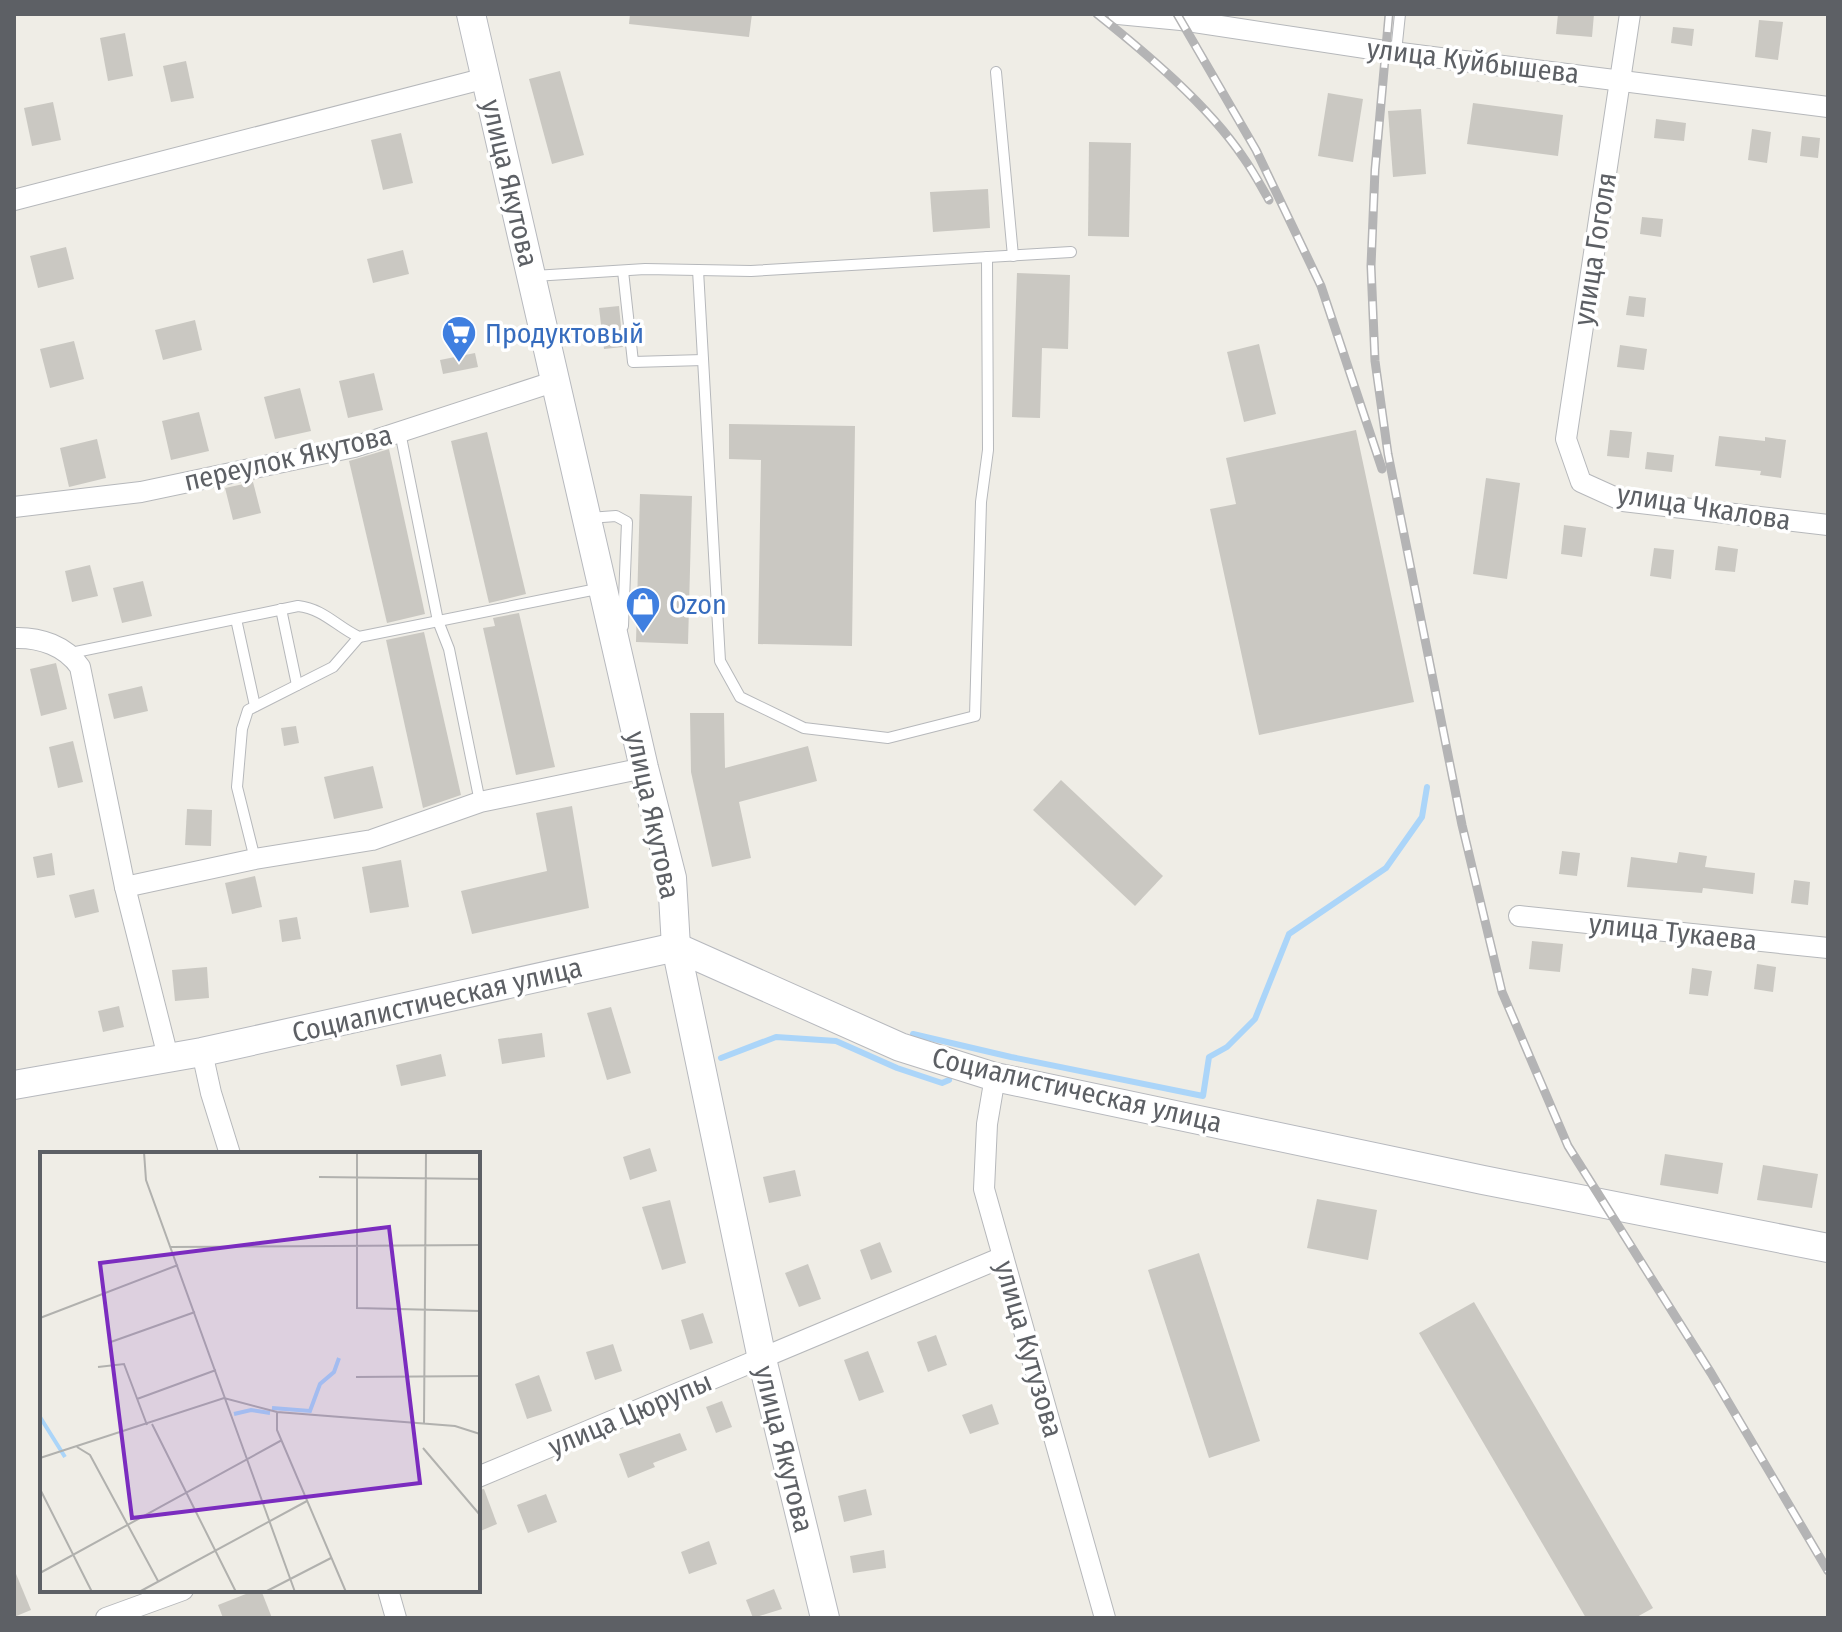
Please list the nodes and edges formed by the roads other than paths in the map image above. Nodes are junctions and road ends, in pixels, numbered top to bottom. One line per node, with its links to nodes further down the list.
1 (471, 14): 8 (street, улица Якутова)
2 (1118, 14): 5 (street, улица Куйбышева)
3 (1400, 14): 6 (lane)
4 (1630, 14): 9 (street, улица Гоголя)
5 (1219, 20): 6 (street, улица Куйбышева)
6 (1396, 52): 9 (street, улица Куйбышева)
7 (996, 72): 13 (lane)
8 (486, 78): 11 (street); 17 (street, улица Якутова)
9 (1621, 79): 10 (street, улица Куйбышева); 21 (street, улица Гоголя)
10 (1828, 107)
11 (14, 200)
12 (1071, 252): 13 (lane)
13 (1013, 256): 14 (lane)
14 (987, 257): 15 (lane); 18 (lane)
15 (698, 270): 16 (lane); 18 (lane)
16 (623, 271): 17 (lane); 18 (lane)
17 (532, 276): 19 (street, улица Якутова)
18 (703, 360)
19 (556, 381): 20 (street, переулок Якутова); 23 (street, улица Якутова)
20 (400, 432): 22 (street, переулок Якутова); 28 (lane)
21 (1581, 482): 24 (street, улица Чкалова)
22 (14, 507)
23 (587, 519): 25 (street, улица Якутова); 32 (lane)
24 (1828, 525)
25 (603, 588): 28 (lane); 32 (street, улица Якутова)
26 (281, 609): 27 (lane); 29 (lane); 33 (lane)
27 (236, 619): 31 (lane); 34 (lane)
28 (438, 621): 29 (lane); 36 (lane)
29 (359, 637): 33 (lane)
30 (14, 638): 31 (street)
31 (71, 653): 38 (street)
32 (621, 667): 35 (street, улица Якутова)
33 (297, 685): 34 (lane)
34 (255, 706): 37 (lane)
35 (644, 768): 36 (street); 40 (street, улица Якутова)
36 (480, 802): 37 (street)
37 (255, 859): 38 (street)
38 (125, 887): 43 (street)
39 (1519, 916): 41 (street, улица Тукаева)
40 (676, 947): 42 (street, Социалистическая улица); 44 (street, Социалистическая улица); 49 (street, улица Якутова)
41 (1828, 948)
42 (202, 1052): 43 (street, Социалистическая улица); 46 (street)
43 (168, 1057): 45 (street, Социалистическая улица)
44 (995, 1077): 47 (street, Социалистическая улица); 48 (street, улица Кутузова)
45 (14, 1085)
46 (229, 1152)
47 (1828, 1248)
48 (1003, 1257): 49 (street, улица Цюрупы); 56 (street, улица Кутузова)
49 (762, 1359): 50 (street, улица Цюрупы); 55 (street, улица Якутова)
50 (480, 1476)
51 (178, 1592): 53 (street)
52 (389, 1592): 54 (street)
53 (106, 1618)
54 (396, 1618)
55 (825, 1618)
56 (1105, 1618)

